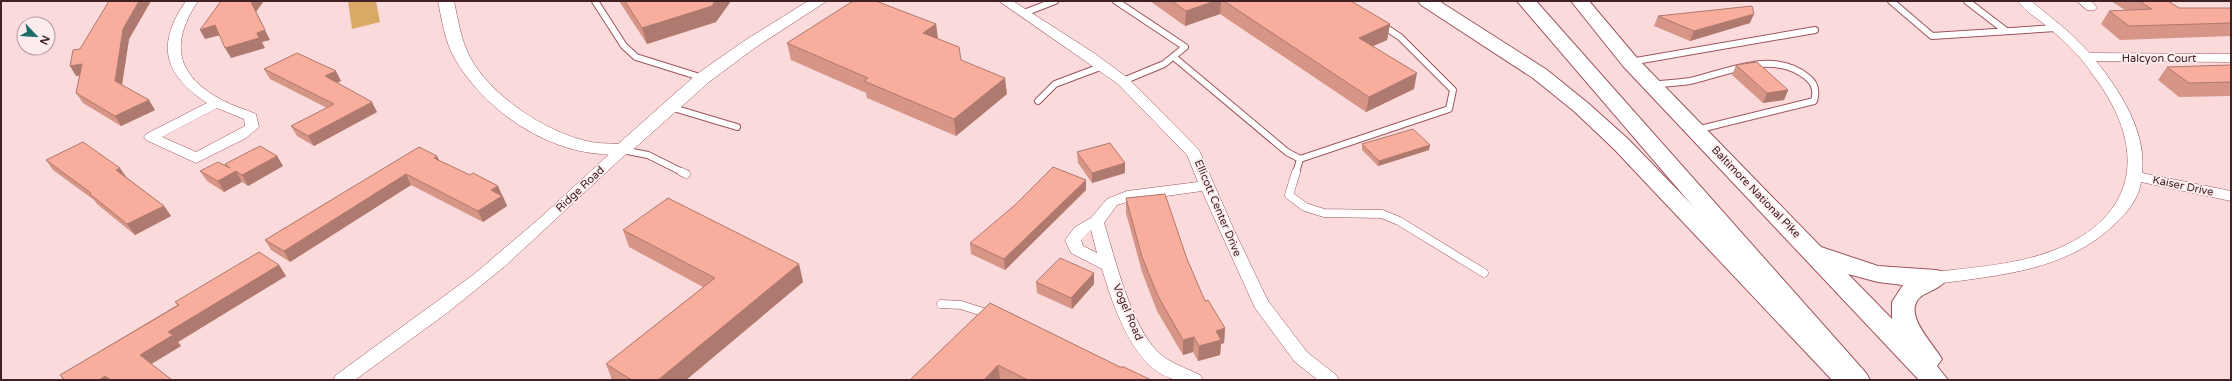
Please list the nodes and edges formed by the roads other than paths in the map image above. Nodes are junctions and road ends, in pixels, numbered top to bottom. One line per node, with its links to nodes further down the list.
1 (192, 1): 29 (street)
2 (446, 1): 33 (street)
3 (595, 1): 25 (lane)
4 (819, 1): 25 (street, Ridge Road)
5 (1005, 1): 15 (street, Ellicott Center Drive)
6 (1055, 1): 15 (lane)
7 (1116, 1): 21 (lane)
8 (1427, 1): 49 (main road)
9 (1526, 1): 50 (main road)
10 (1564, 1): 23 (main road)
11 (1580, 1): 23 (main road, Baltimore National Pike)
12 (1891, 1): 19 (lane)
13 (1967, 1): 19 (lane)
14 (2024, 1): 17 (street)
15 (1024, 13): 24 (street, Ellicott Center Drive)
16 (1375, 21): 34 (lane)
17 (2056, 28): 19 (lane); 20 (street)
18 (1815, 30): 23 (lane)
19 (2006, 31)
20 (2087, 57): 22 (street, Halcyon Court); 36 (street)
21 (1175, 58): 26 (lane); 34 (lane)
22 (2231, 58)
23 (1630, 62): 27 (main road, Baltimore National Pike)
24 (1103, 66): 26 (street, Ellicott Center Drive); 28 (lane)
25 (703, 78): 30 (street, Ridge Road)
26 (1123, 81): 37 (street, Ellicott Center Drive)
27 (1652, 85): 32 (main road, Baltimore National Pike); 32 (lane)
28 (1038, 101)
29 (217, 103): 29 (street)
30 (669, 107): 31 (lane); 33 (street, Ridge Road)
31 (737, 127)
32 (1696, 130): 40 (main road, Baltimore National Pike)
33 (622, 150): 35 (lane); 46 (street, Ridge Road)
34 (1300, 159): 42 (lane)
35 (686, 174)
36 (2135, 176): 38 (street, Kaiser Drive); 43 (street)
37 (1208, 185): 39 (street); 48 (street, Ellicott Center Drive)
38 (2231, 196)
39 (1096, 222): 41 (street, Vogel Road); 41 (street)
40 (1810, 249): 43 (main road); 51 (main road, Baltimore National Pike)
41 (1108, 265): 47 (street, Vogel Road)
42 (1484, 273)
43 (1936, 278): 52 (main road)
44 (940, 304): 45 (lane)
45 (994, 316)
46 (342, 380)
47 (1194, 380)
48 (1330, 380)
49 (1848, 380)
50 (1857, 380)
51 (1935, 380)
52 (1944, 380)

